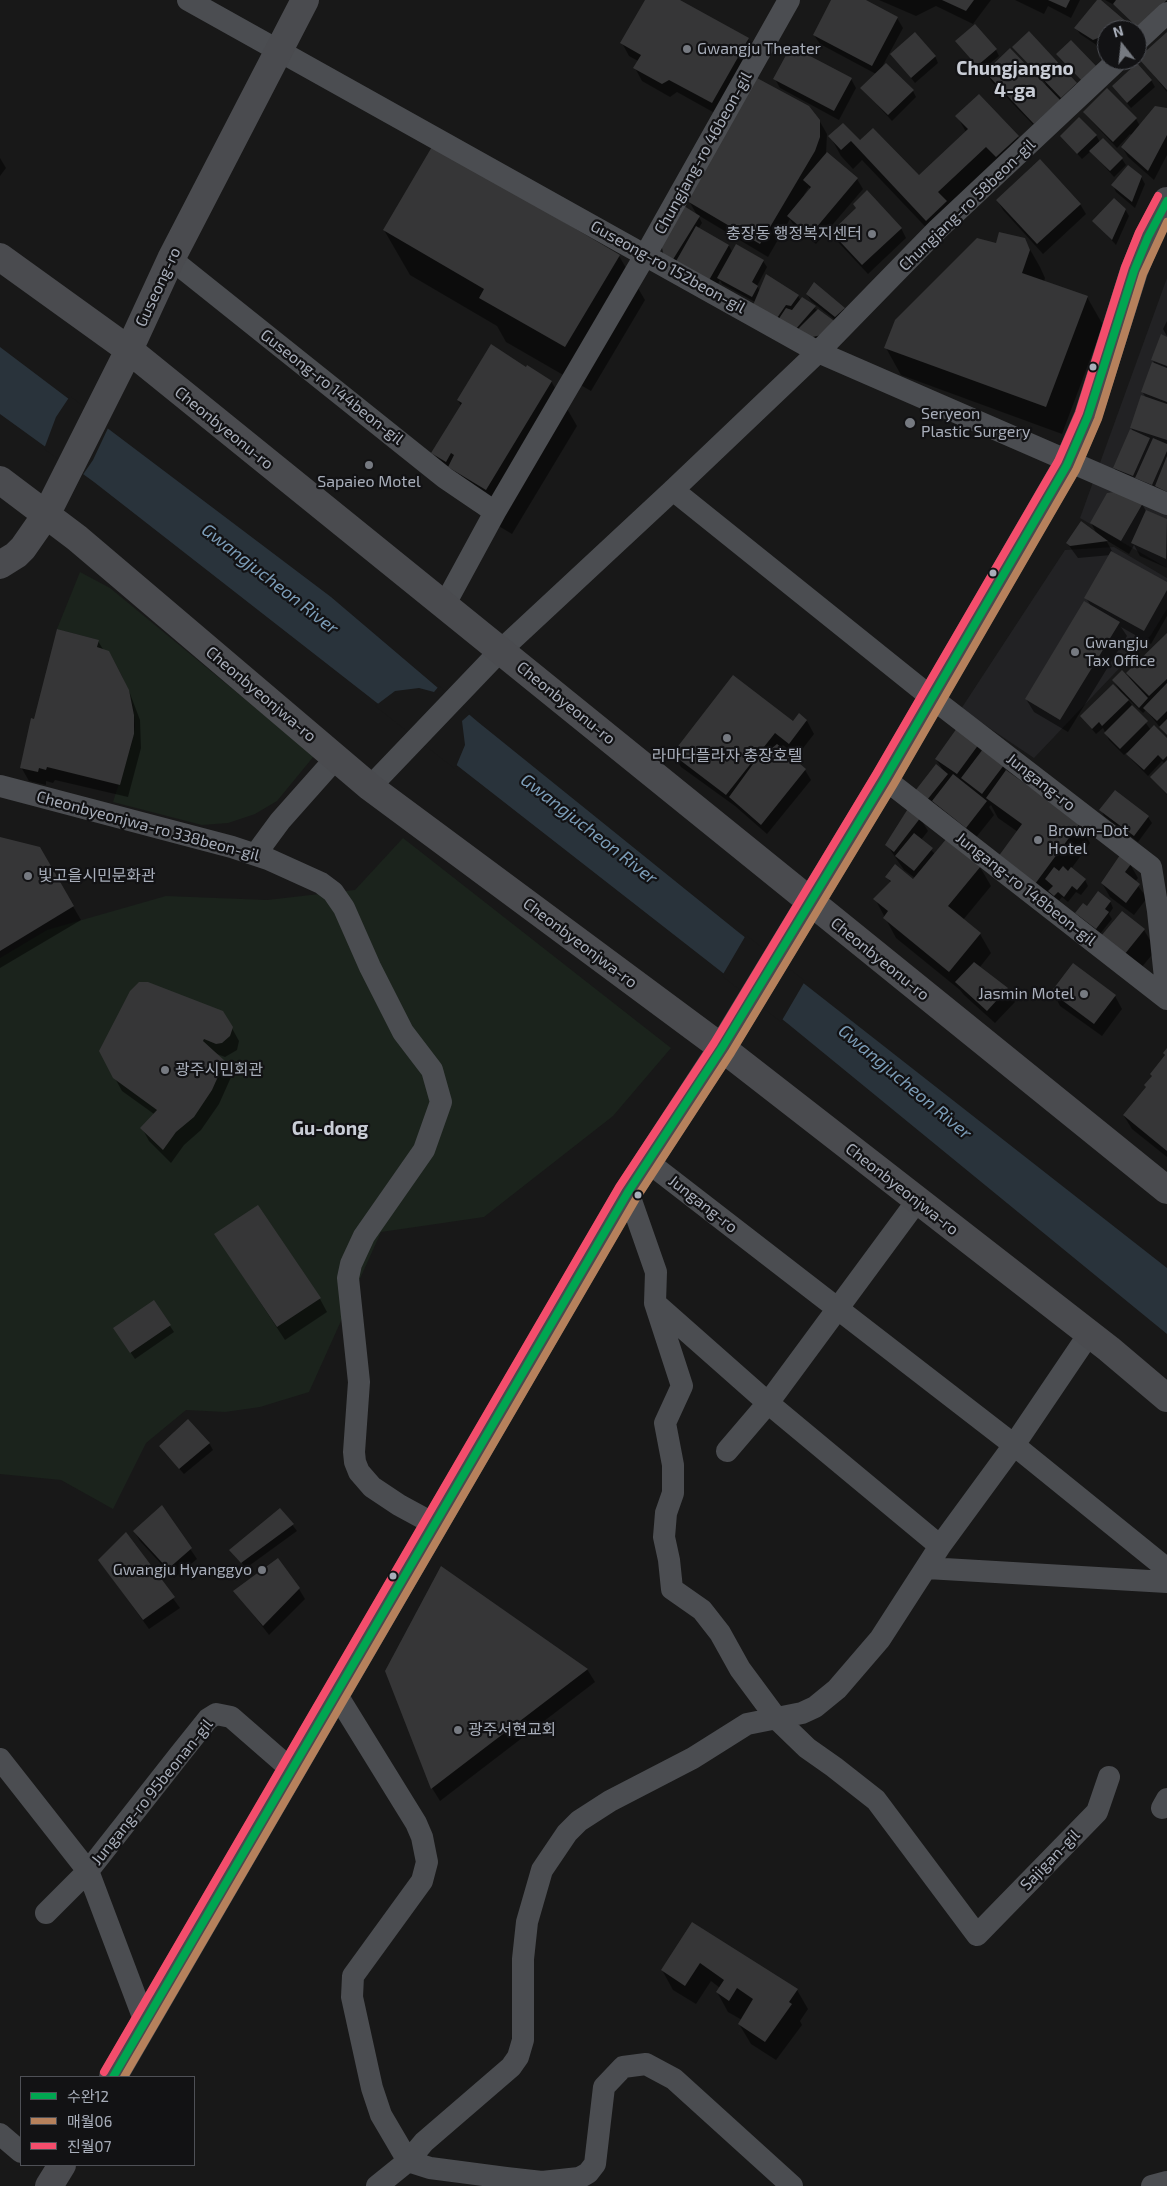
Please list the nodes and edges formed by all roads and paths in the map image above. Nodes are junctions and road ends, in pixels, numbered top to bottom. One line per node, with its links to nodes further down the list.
1 (188, 0): 6 (street, Guseong-ro 152beon-gil)
2 (305, 0): 6 (street, Guseong-ro)
3 (789, 0): 9 (street, Chungjang-ro 46beon-gil)
4 (1167, 13): 5 (street)
5 (1147, 32)
6 (278, 52): 9 (street, Guseong-ro 152beon-gil); 11 (street, Guseong-ro)
7 (1107, 70): 13 (street, Chungjang-ro 58beon-gil)
8 (1165, 208): 14 (street)
9 (646, 254): 13 (street, Guseong-ro 152beon-gil); 18 (street)
10 (0, 257): 12 (street, Cheonbyeonu-ro)
11 (170, 259): 12 (street, Guseong-ro); 18 (street, Guseong-ro 144beon-gil)
12 (129, 350): 19 (street, Guseong-ro); 21 (street, Cheonbyeonu-ro)
13 (818, 352): 14 (street, Guseong-ro 152beon-gil); 16 (street, Cheonbyeonu-ro)
14 (1069, 462): 17 (street, Guseong-ro 152beon-gil); 23 (street)
15 (0, 480): 19 (street, Cheonbyeonjwa-ro)
16 (673, 490): 22 (street, Cheonbyeonu-ro); 23 (street, Jungang-ro)
17 (1167, 504)
18 (495, 512): 21 (street)
19 (46, 515): 20 (street, Guseong-ro); 24 (street, Cheonbyeonjwa-ro)
20 (0, 565)
21 (445, 604): 22 (street, Cheonbyeonu-ro)
22 (495, 657): 27 (street); 30 (street, Cheonbyeonu-ro)
23 (932, 698): 25 (street); 29 (street, Jungang-ro)
24 (336, 758): 27 (street, Cheonbyeonjwa-ro); 28 (street)
25 (885, 779): 30 (street); 31 (street, Jungang-ro 148beon-gil)
26 (0, 786): 28 (street, Cheonbyeonjwa-ro 338beon-gil)
27 (370, 787): 32 (street, Cheonbyeonjwa-ro)
28 (255, 855): 44 (street, Cheonbyeonjwa-ro 338beon-gil)
29 (1151, 867): 31 (street, Jungang-ro 148beon-gil)
30 (810, 903): 32 (street); 34 (street, Cheonbyeonu-ro)
31 (1167, 998)
32 (722, 1048): 33 (street); 36 (street, Cheonbyeonjwa-ro)
33 (648, 1162): 35 (street); 38 (street, Jungang-ro)
34 (1167, 1190)
35 (628, 1192): 37 (street); 44 (street)
36 (918, 1201): 38 (street); 39 (street, Cheonbyeonjwa-ro)
37 (655, 1303): 41 (street); 50 (street)
38 (837, 1308): 41 (street); 42 (street, Jungang-ro)
39 (1089, 1334): 40 (street, Cheonbyeonjwa-ro); 42 (street)
40 (1167, 1398)
41 (768, 1403): 43 (street); 45 (street)
42 (1014, 1445): 45 (street); 47 (street, Jungang-ro)
43 (727, 1451)
44 (434, 1524): 49 (street)
45 (940, 1546): 46 (street)
46 (928, 1568): 48 (street); 50 (street)
47 (1167, 1569)
48 (1167, 1582)
49 (337, 1695): 52 (street); 60 (street)
50 (777, 1719): 53 (street, Sajigan-gil); 60 (street)
51 (0, 1759): 54 (street)
52 (292, 1770): 54 (street, Jungang-ro 95beonan-gil); 56 (street)
53 (1109, 1777)
54 (88, 1871): 55 (street, Jungang-ro 95beonan-gil); 56 (street)
55 (46, 1913)
56 (145, 2022): 57 (street)
57 (114, 2076)
58 (0, 2134): 59 (street)
59 (20, 2151)
60 (408, 2161): 62 (street); 63 (street)
61 (1167, 2182): 64 (street)
62 (377, 2186)
63 (792, 2186)
64 (1152, 2186)

